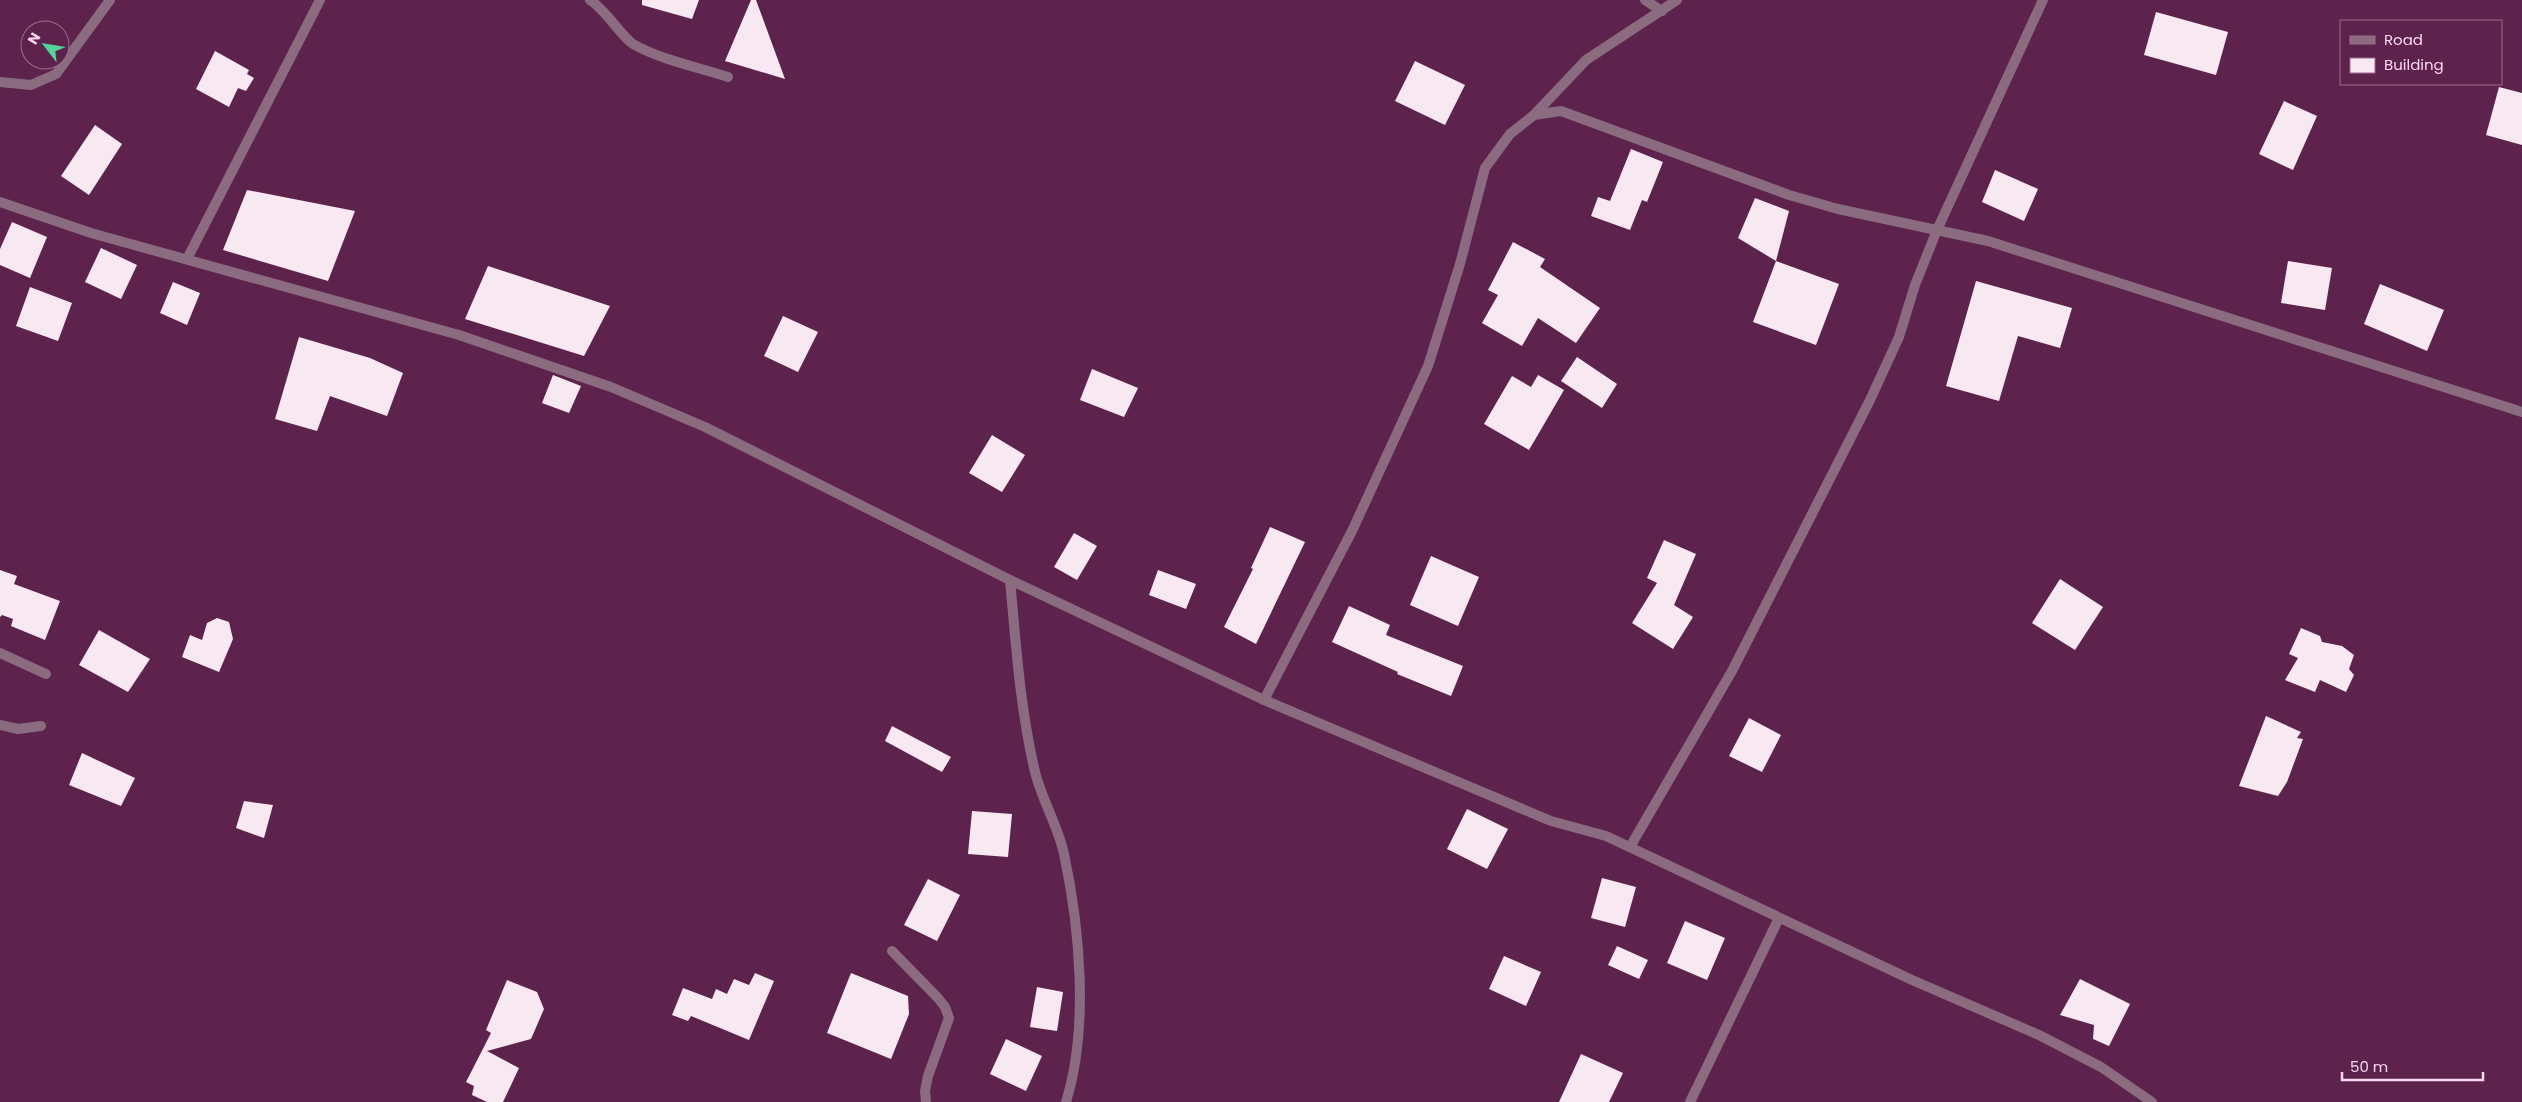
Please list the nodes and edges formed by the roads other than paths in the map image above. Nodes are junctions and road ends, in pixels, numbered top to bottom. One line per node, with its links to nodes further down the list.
1 (110, 0): 9 (street)
2 (320, 0): 13 (street)
3 (590, 0): 8 (street)
4 (1645, 0): 7 (street)
5 (1677, 0): 7 (street)
6 (2043, 0): 12 (street)
7 (1662, 11): 10 (street)
8 (728, 77)
9 (0, 82)
10 (1534, 115): 12 (street); 18 (street)
11 (0, 202): 13 (street)
12 (1937, 230): 14 (street); 21 (street)
13 (188, 258): 15 (street)
14 (2522, 412)
15 (1010, 580): 18 (street); 25 (street)
16 (0, 653): 17 (street)
17 (46, 674)
18 (1264, 700): 21 (street)
19 (0, 725): 20 (street)
20 (41, 726)
21 (1630, 848): 22 (street)
22 (1779, 918): 26 (street); 27 (street)
23 (892, 951): 24 (street)
24 (926, 1102)
25 (1066, 1102)
26 (1690, 1102)
27 (2152, 1102)

